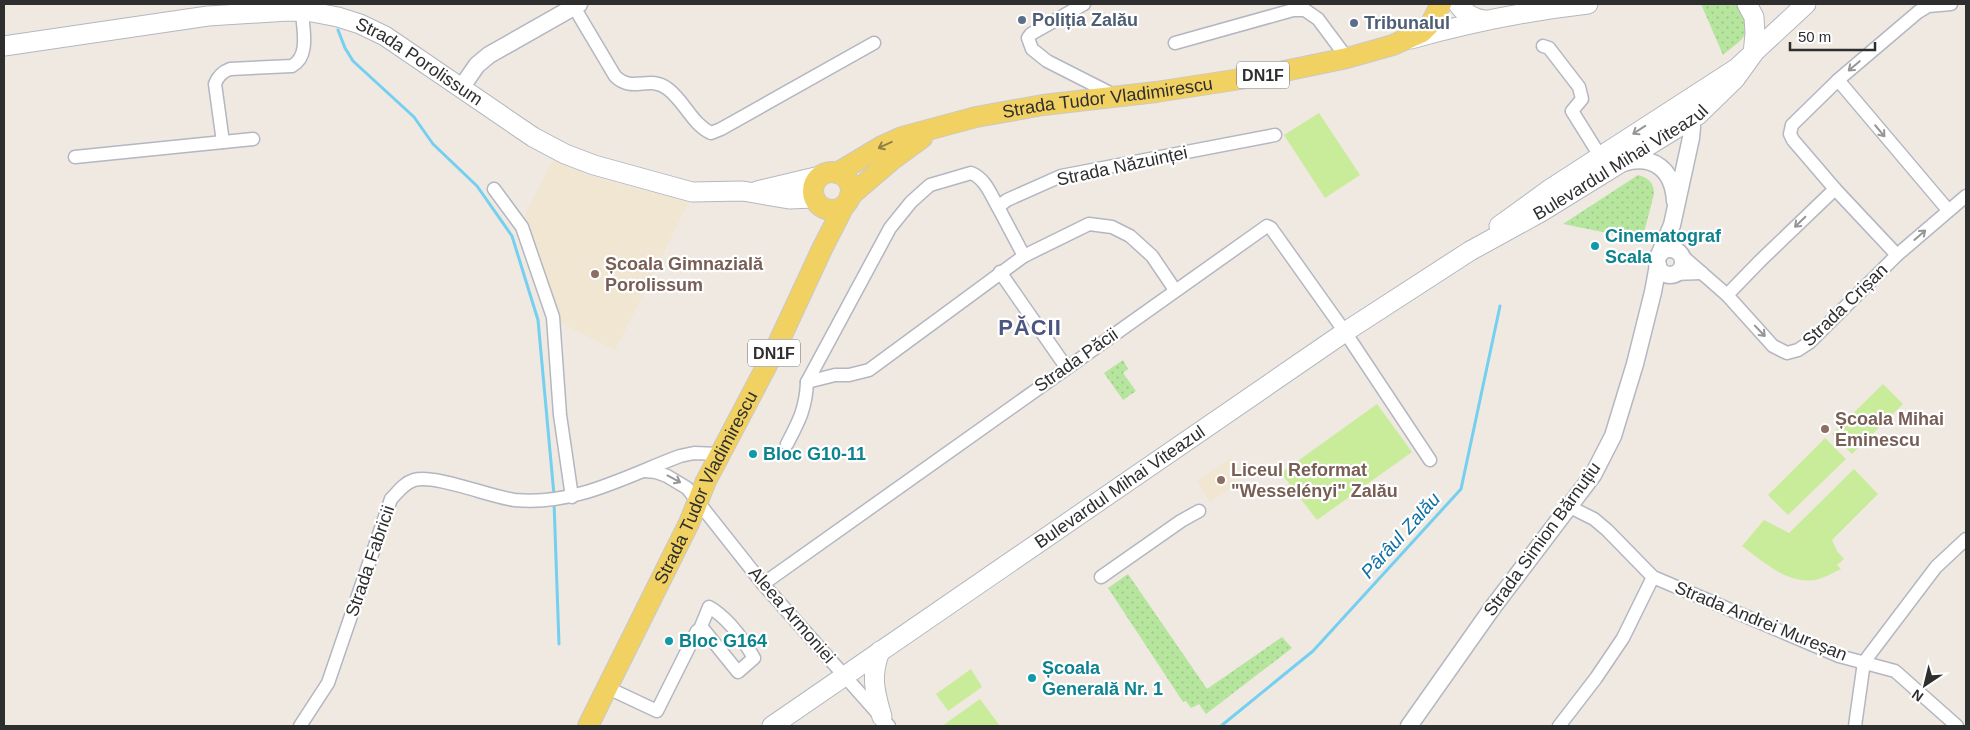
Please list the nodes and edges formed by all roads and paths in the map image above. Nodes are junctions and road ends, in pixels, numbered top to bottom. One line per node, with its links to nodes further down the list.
1 (1084, 4): 23 (street)
2 (1442, 4): 13 (main road); 14 (main road, DN1F)
3 (1458, 4): 12 (main road)
4 (1588, 4): 9 (main road, Strada Tudor Vladimirescu)
5 (1747, 4): 19 (main road)
6 (1951, 4): 21 (street, one-way to 21)
7 (1802, 5): 19 (main road, Bulevardul Mihai Viteazul)
8 (568, 7): 15 (street); 22 (street)
9 (1532, 7): 12 (main road, Strada Tudor Vladimirescu)
10 (207, 10): 11 (main road, Strada Porolissum); 17 (main road, Strada Porolissum)
11 (302, 12): 22 (main road, Strada Porolissum); 28 (street)
12 (1485, 20): 13 (main road, Strada Tudor Vladimirescu)
13 (1456, 26): 14 (main road, Strada Tudor Vladimirescu)
14 (1408, 40): 20 (main road, Strada Tudor Vladimirescu / DN1F)
15 (874, 43)
16 (1175, 43): 20 (street)
17 (4, 46)
18 (1543, 46): 29 (street)
19 (1753, 54): 24 (main road, Bulevardul Mihai Viteazul)
20 (1347, 58): 23 (main road, Strada Tudor Vladimirescu / DN1F)
21 (1838, 80): 34 (street); 41 (street, one-way to 41)
22 (461, 88): 35 (main road, Strada Porolissum)
23 (1116, 96): 25 (main road, Strada Tudor Vladimirescu / DN1F)
24 (1685, 112): 29 (main road, Bulevardul Mihai Viteazul, one-way to 29); 31 (main road, Bulevardul Mihai Viteazul); 39 (street, Strada Simion Bărnuțiu)
25 (948, 124): 32 (main road, Strada Tudor Vladimirescu / DN1F, one-way to 32); 38 (main road, Strada Tudor Vladimirescu / DN1F)
26 (1275, 135): 40 (street, Strada Năzuinței)
27 (252, 139): 28 (street)
28 (222, 142): 30 (street)
29 (1600, 156): 43 (main road, Bulevardul Mihai Viteazul)
30 (75, 157)
31 (1617, 165): 39 (street); 43 (main road, Bulevardul Mihai Viteazul)
32 (828, 175): 35 (main road, Strada Porolissum); 37 (main road); 38 (main road)
33 (494, 189): 58 (street)
34 (1835, 189): 44 (street); 50 (street, one-way to 50)
35 (756, 192): 37 (main road, Strada Porolissum)
36 (1966, 196): 41 (street, Strada Crișan)
37 (815, 201): 38 (main road); 42 (main road)
38 (847, 201): 42 (main road, Strada Tudor Vladimirescu / DN1F)
39 (1676, 205): 46 (street, Strada Simion Bărnuțiu)
40 (998, 207): 45 (street); 53 (street)
41 (1948, 210): 44 (street, Strada Crișan, one-way to 41)
42 (822, 249): 55 (main road, Strada Tudor Vladimirescu / DN1F)
43 (1470, 251): 51 (main road, Bulevardul Mihai Viteazul)
44 (1897, 255): 50 (street, Strada Crișan, one-way to 44)
45 (1024, 256): 47 (street); 49 (street)
46 (1669, 262): 48 (street, Strada Crișan); 48 (street); 60 (street, Strada Simion Bărnuțiu)
47 (1000, 272): 52 (street); 53 (street)
48 (1702, 273): 50 (street, Strada Crișan)
49 (1175, 290): 51 (street, Strada Păcii); 52 (street, Strada Păcii)
50 (1727, 295)
51 (1345, 332): 56 (street, Strada Păcii); 67 (main road, Bulevardul Mihai Viteazul)
52 (1066, 367): 65 (street, Strada Păcii)
53 (806, 382): 54 (street)
54 (787, 444)
55 (719, 454): 57 (street, Strada Fabricii); 59 (main road, Strada Tudor Vladimirescu / DN1F)
56 (1430, 460)
57 (642, 471): 58 (street, Strada Fabricii); 59 (street, one-way to 59)
58 (568, 498): 73 (street, Strada Fabricii)
59 (698, 502): 65 (street, Aleea Armoniei); 70 (main road, Strada Tudor Vladimirescu / DN1F)
60 (1570, 507): 63 (street, Strada Andrei Mureșan); 71 (street, Strada Simion Bărnuțiu)
61 (1200, 511): 64 (street)
62 (1966, 539): 68 (street)
63 (1653, 576): 68 (street, Strada Andrei Mureșan); 76 (street)
64 (1101, 577)
65 (763, 584): 69 (street, Aleea Armoniei)
66 (700, 629): 66 (street); 70 (street)
67 (880, 651): 69 (main road, Bulevardul Mihai Viteazul); 72 (main road)
68 (1864, 662): 77 (street); 78 (street, Strada Andrei Mureșan)
69 (844, 675): 72 (street, Aleea Armoniei); 75 (main road, Bulevardul Mihai Viteazul)
70 (608, 688): 74 (main road, Strada Tudor Vladimirescu / DN1F)
71 (1414, 722)
72 (887, 724)
73 (300, 726)
74 (588, 726)
75 (772, 726)
76 (1559, 726)
77 (1855, 726)
78 (1957, 726)

